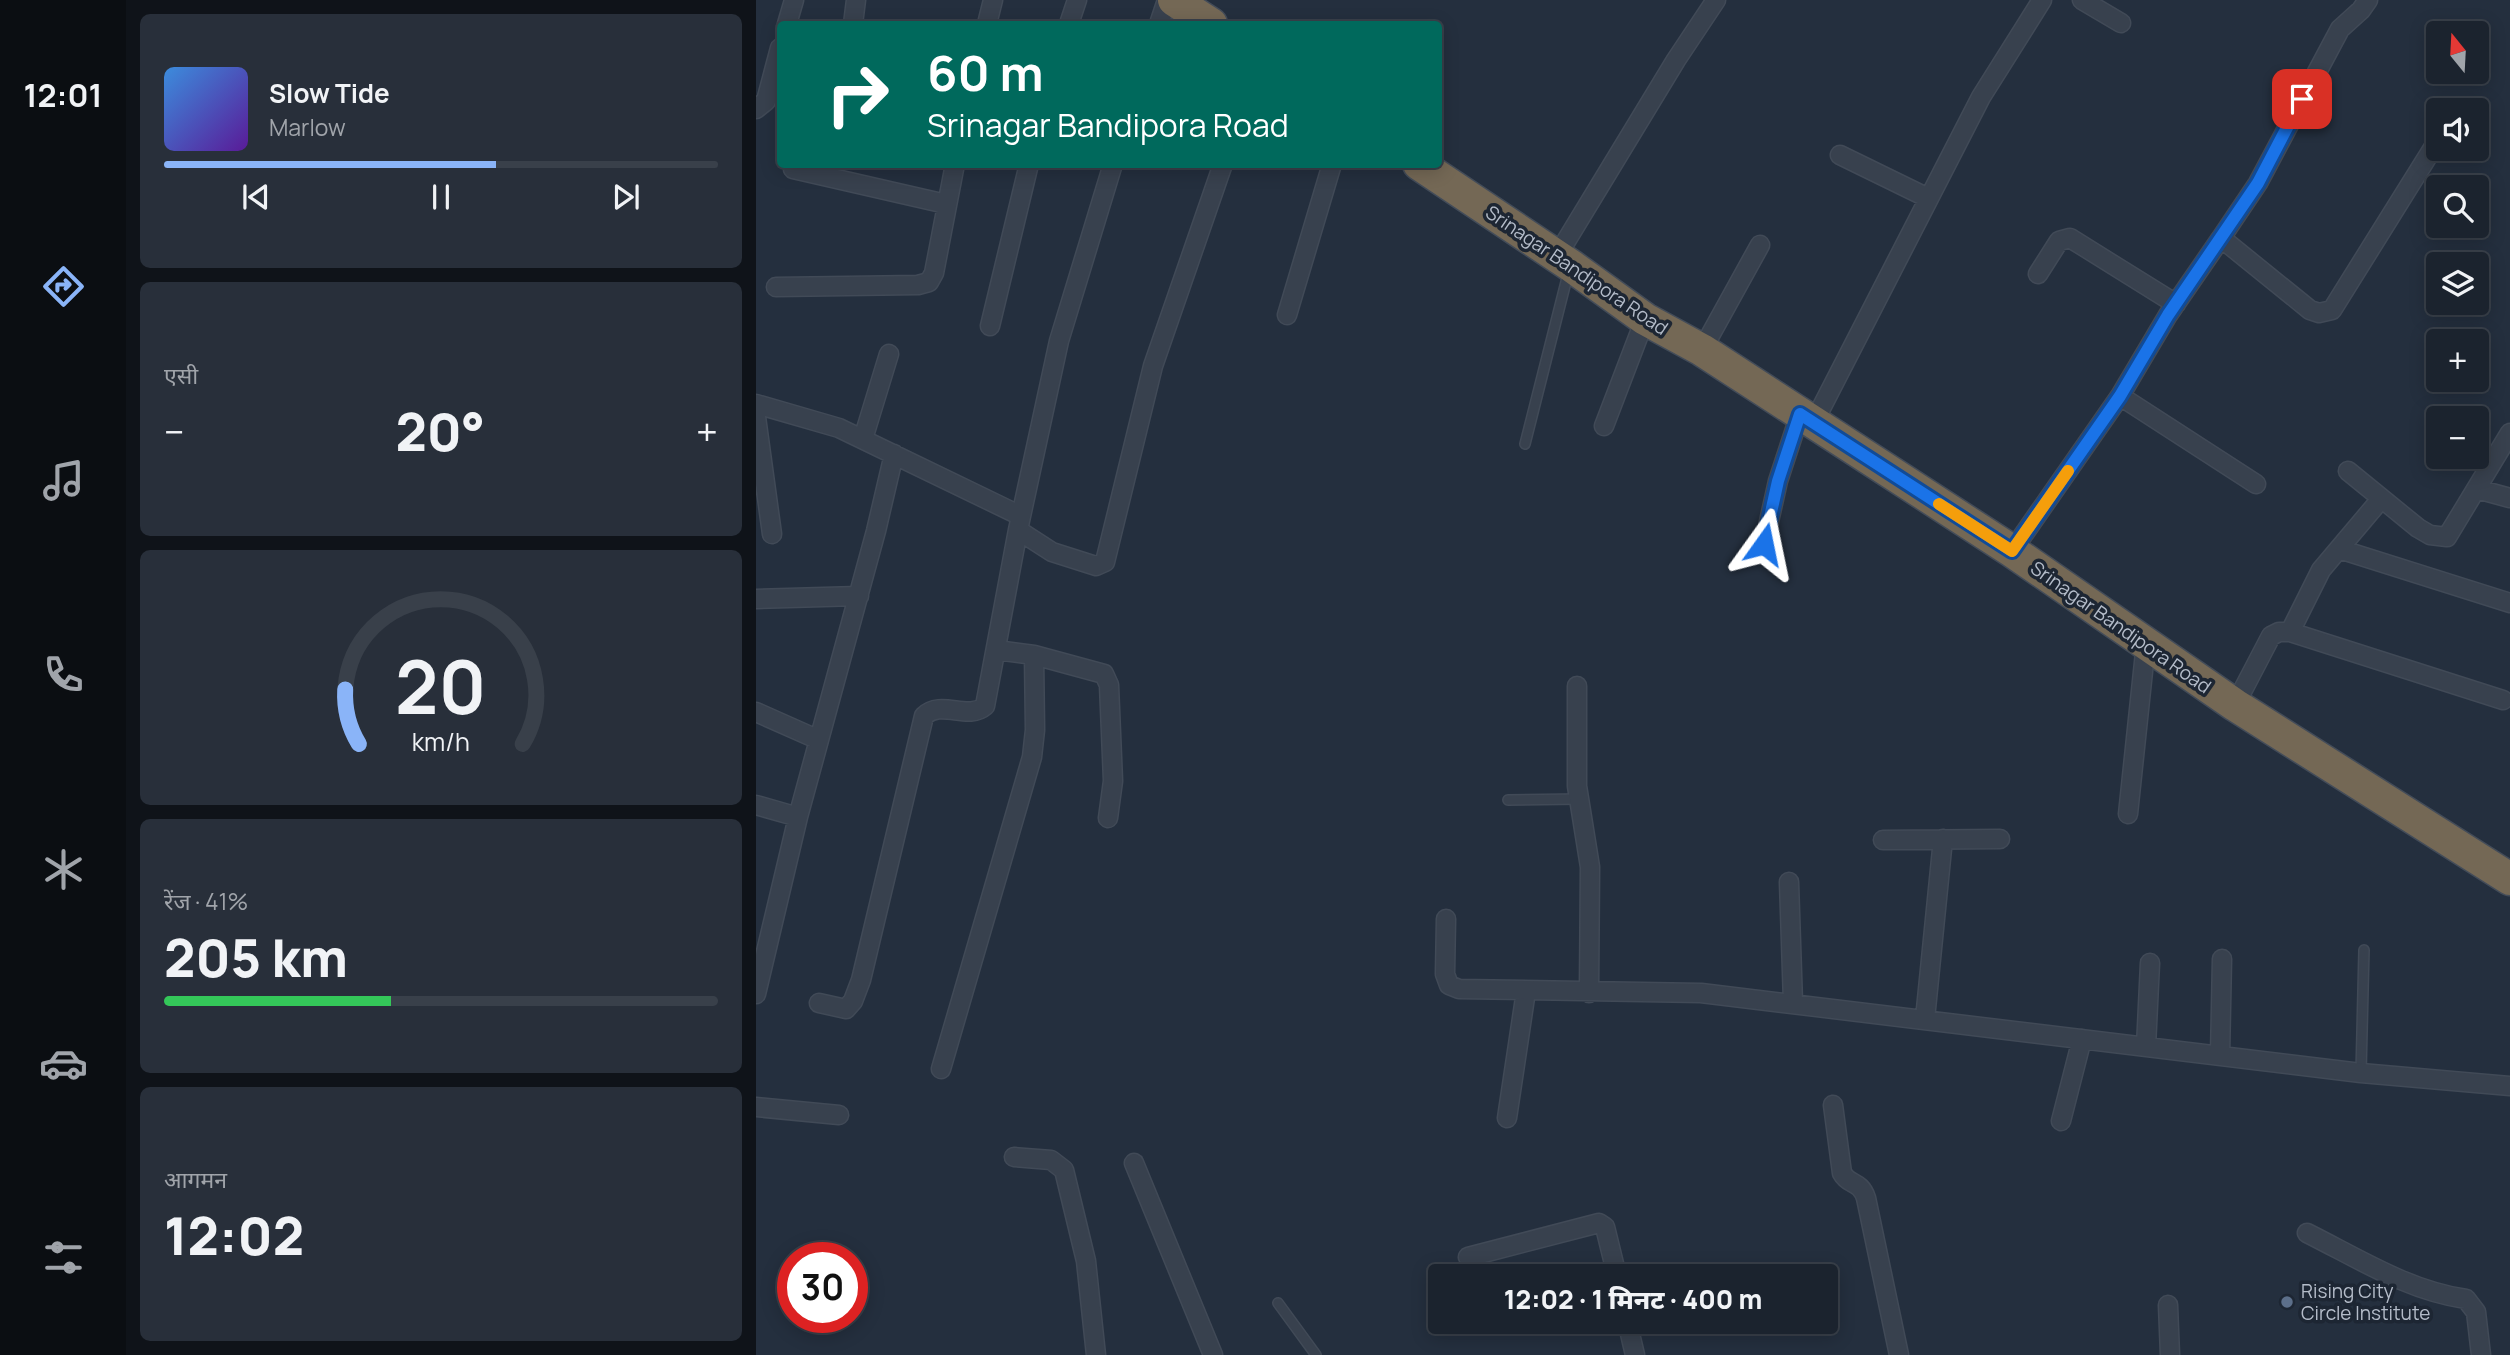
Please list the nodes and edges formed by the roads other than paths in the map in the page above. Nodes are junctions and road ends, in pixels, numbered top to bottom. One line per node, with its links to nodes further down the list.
1 (794, 0): 11 (street)
2 (856, 0): 12 (street)
3 (993, 0): 13 (street)
4 (1077, 0): 14 (street)
5 (1167, 0): 15 (street)
6 (1174, 0): 16 (highway)
7 (1716, 0): 33 (street)
8 (2042, 0): 29 (street)
9 (2082, 0): 17 (street)
10 (2368, 0): 31 (street)
11 (788, 21)
12 (853, 21)
13 (988, 21)
14 (1070, 21)
15 (1160, 21)
16 (1206, 21)
17 (2122, 23)
18 (777, 59): 19 (street)
19 (756, 109)
20 (1840, 155): 29 (street)
21 (2426, 159): 31 (street)
22 (954, 168): 30 (street)
23 (1028, 168): 39 (street)
24 (1112, 168): 56 (street)
25 (1222, 168): 56 (street)
26 (1331, 168): 37 (street)
27 (1425, 168): 33 (highway, Srinagar Bandipora Road)
28 (793, 169): 30 (street)
29 (1928, 198): 45 (street)
30 (946, 204): 35 (street)
31 (2221, 238): 36 (street)
32 (1760, 246): 40 (street)
33 (1564, 260): 38 (highway, Srinagar Bandipora Road); 49 (lane)
34 (2039, 274): 36 (street)
35 (776, 287)
36 (2176, 304): 42 (street)
37 (1287, 315)
38 (1645, 319): 40 (highway, Srinagar Bandipora Road); 46 (street)
39 (990, 326)
40 (1702, 350): 45 (highway, Srinagar Bandipora Road)
41 (889, 354): 48 (street)
42 (2120, 396): 52 (street); 60 (street)
43 (756, 404): 48 (street)
44 (756, 417): 57 (street)
45 (1807, 418): 58 (street); 60 (highway, Srinagar Bandipora Road)
46 (1604, 426)
47 (2510, 433): 53 (street)
48 (863, 439): 50 (street)
49 (1525, 444)
50 (894, 454): 56 (street); 61 (street)
51 (2348, 471): 55 (street)
52 (2256, 484)
53 (2477, 489): 54 (street); 55 (street)
54 (2510, 498)
55 (2381, 499): 59 (street)
56 (1020, 523): 66 (street)
57 (772, 534)
58 (1764, 544)
59 (2339, 549): 63 (street); 64 (street)
60 (2012, 551): 65 (highway, Srinagar Bandipora Road)
61 (859, 596): 62 (street); 72 (street)
62 (756, 599)
63 (2510, 603)
64 (2290, 632): 69 (street); 70 (street)
65 (2146, 643): 70 (highway, Srinagar Bandipora Road); 76 (street)
66 (996, 650): 67 (street); 91 (street)
67 (1034, 655): 78 (street); 97 (street)
68 (1577, 686): 73 (street)
69 (2503, 701)
70 (2235, 705): 82 (highway, Srinagar Bandipora Road)
71 (756, 712): 72 (street)
72 (820, 740): 77 (street)
73 (1579, 799): 74 (lane); 90 (street)
74 (1508, 800)
75 (756, 804): 77 (street)
76 (2128, 814)
77 (798, 817): 89 (street)
78 (1108, 818)
79 (1943, 839): 80 (street); 81 (street); 93 (street)
80 (2000, 839)
81 (1883, 840)
82 (2510, 879)
83 (1789, 882): 92 (street)
84 (1446, 919): 88 (street)
85 (2364, 950): 98 (lane)
86 (2222, 959): 96 (street)
87 (2150, 963): 95 (street)
88 (1526, 991): 90 (street); 103 (street)
89 (756, 993)
90 (1589, 993): 92 (street)
91 (819, 1003)
92 (1793, 1003): 93 (street)
93 (1925, 1019): 94 (street)
94 (2082, 1039): 95 (street); 104 (street)
95 (2146, 1047): 96 (street)
96 (2220, 1056): 98 (street)
97 (941, 1069)
98 (2361, 1073): 99 (street)
99 (2510, 1086)
100 (1833, 1105): 117 (street)
101 (756, 1107): 102 (street)
102 (839, 1115)
103 (1507, 1118)
104 (2061, 1121)
105 (1014, 1157): 113 (street)
106 (1134, 1163): 114 (street)
107 (2307, 1233): 119 (street)
108 (1468, 1257): 109 (street)
109 (1614, 1264)
110 (1278, 1303): 115 (lane)
111 (2168, 1305): 118 (street)
112 (1630, 1334): 116 (street)
113 (1096, 1355)
114 (1213, 1355)
115 (1316, 1355)
116 (1635, 1355)
117 (1899, 1355)
118 (2170, 1355)
119 (2481, 1355)

